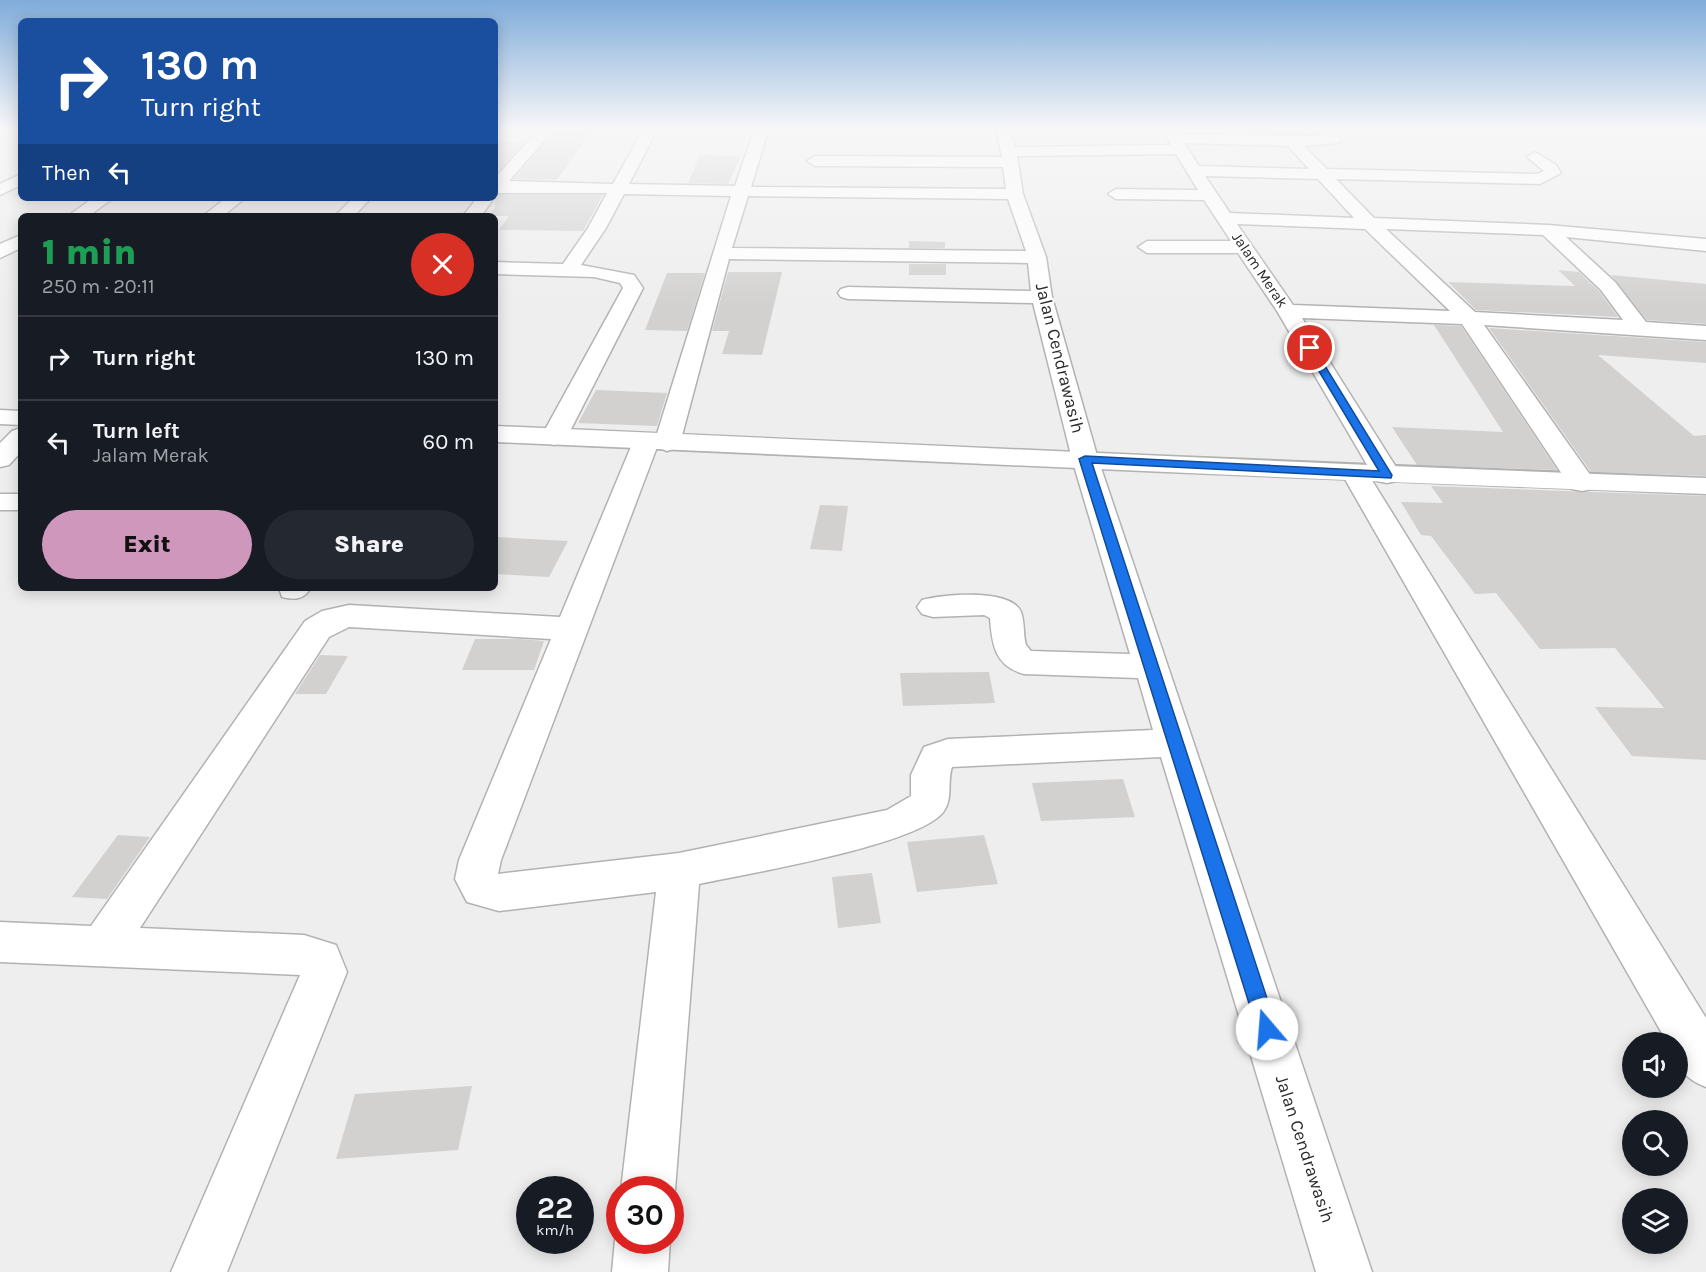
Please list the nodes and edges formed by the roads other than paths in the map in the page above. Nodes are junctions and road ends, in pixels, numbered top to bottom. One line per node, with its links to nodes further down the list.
1 (744, 187): 8 (street)
2 (773, 187): 8 (street)
3 (1017, 187): 32 (street, Jalan Cendrawasih)
4 (1205, 187): 12 (street, Jalam Merak)
5 (1335, 187): 9 (street)
6 (618, 188): 7 (street); 8 (street); 34 (street)
7 (498, 189)
8 (743, 191): 31 (street)
9 (1341, 193): 11 (street); 22 (street)
10 (1116, 194): 12 (street)
11 (1365, 194)
12 (1209, 195): 21 (street, Jalam Merak)
13 (100, 201): 17 (street)
14 (233, 201): 18 (street)
15 (360, 201): 19 (street)
16 (484, 201): 20 (street)
17 (82, 213)
18 (216, 213)
19 (347, 213)
20 (474, 213)
21 (1224, 218): 22 (street); 29 (street, Jalam Merak)
22 (1368, 222): 24 (street); 38 (street)
23 (18, 230): 25 (street)
24 (1548, 230): 27 (street); 39 (street)
25 (0, 233)
26 (18, 242): 30 (street)
27 (1706, 245)
28 (1147, 247): 29 (street)
29 (1244, 247): 37 (street, Jalam Merak)
30 (0, 252)
31 (721, 253): 32 (street); 46 (street)
32 (1037, 257): 36 (street, Jalan Cendrawasih)
33 (498, 268): 34 (street)
34 (568, 269): 44 (street)
35 (848, 293): 36 (street)
36 (1042, 297): 48 (street, Jalan Cendrawasih)
37 (1287, 311): 38 (street); 49 (street, Jalam Merak)
38 (1468, 317): 39 (street); 50 (street)
39 (1639, 327): 40 (street)
40 (1706, 333)
41 (0, 417): 42 (street)
42 (18, 418)
43 (498, 434): 44 (street)
44 (554, 436): 46 (street)
45 (18, 439): 47 (street)
46 (656, 442): 48 (street); 55 (street)
47 (0, 459)
48 (1085, 459): 49 (street); 56 (street, Jalan Cendrawasih)
49 (1371, 475): 50 (street); 61 (street, Jalam Merak)
50 (1582, 483): 51 (street)
51 (1706, 486)
52 (0, 502): 53 (street)
53 (18, 502)
54 (933, 607): 56 (street)
55 (572, 629): 58 (street); 60 (street)
56 (1151, 667): 57 (street, Jalan Cendrawasih)
57 (1175, 743): 58 (street); 66 (street, Jalan Cendrawasih)
58 (679, 871): 62 (street)
59 (0, 942): 60 (street)
60 (103, 946): 64 (street)
61 (1706, 1063)
62 (649, 1176)
63 (642, 1254): 65 (street)
64 (199, 1272)
65 (640, 1272)
66 (1344, 1272)

